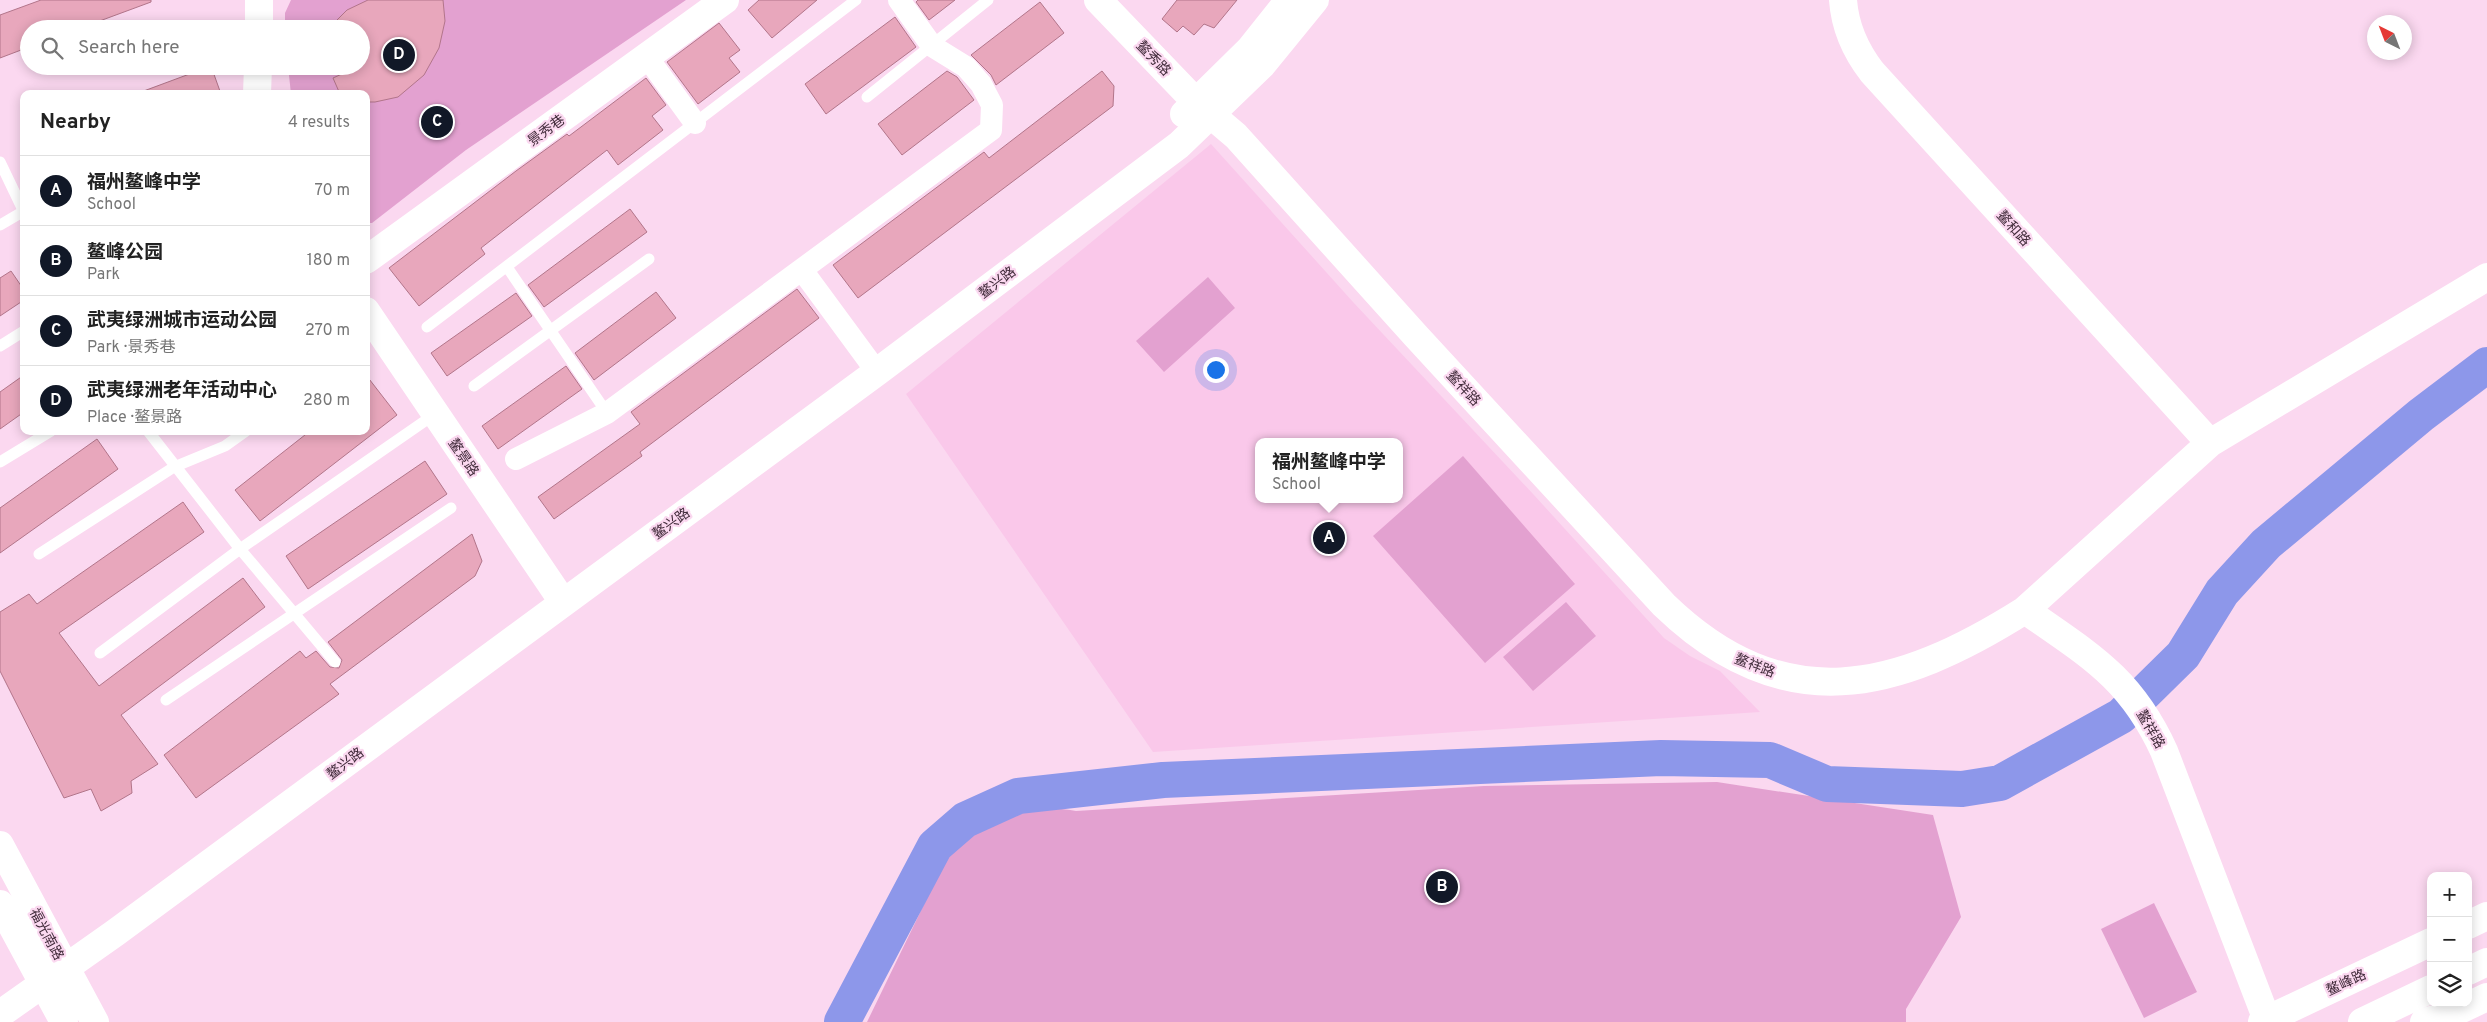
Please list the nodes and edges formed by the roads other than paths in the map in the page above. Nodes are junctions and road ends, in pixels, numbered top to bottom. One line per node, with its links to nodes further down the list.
1 (259, 0): 10 (main road)
2 (725, 0): 12 (main road, 景秀巷)
3 (856, 0): 17 (lane)
4 (899, 0): 11 (street)
5 (988, 0): 11 (lane)
6 (1098, 0): 16 (main road, 鳌秀路)
7 (1290, 0): 16 (main road, 鳌兴路)
8 (1315, 0): 16 (main road, 鳌兴路)
9 (1843, 0): 39 (main road, 鳌和路)
10 (259, 20)
11 (932, 46): 15 (lane); 25 (street)
12 (647, 57): 17 (street); 22 (main road, 景秀巷)
13 (258, 75): 14 (main road)
14 (257, 90)
15 (867, 97)
16 (1203, 108): 32 (main road, 鳌兴路); 47 (main road, 鳌祥路)
17 (695, 123): 24 (lane)
18 (0, 162): 19 (lane)
19 (20, 203)
20 (20, 213): 21 (lane)
21 (0, 225)
22 (370, 257)
23 (649, 259): 29 (lane)
24 (507, 266): 28 (lane); 29 (lane)
25 (802, 270): 32 (street); 34 (street)
26 (2487, 277): 39 (main road)
27 (370, 317): 35 (main road, 鳌景路)
28 (427, 327)
29 (552, 331): 33 (lane); 34 (lane)
30 (20, 334): 31 (lane)
31 (0, 346)
32 (872, 365): 46 (main road, 鳌兴路)
33 (474, 386)
34 (607, 413): 40 (street)
35 (435, 414): 44 (lane); 46 (main road, 鳌景路)
36 (44, 435): 41 (lane)
37 (151, 435): 42 (lane)
38 (240, 435): 42 (lane)
39 (2210, 444): 47 (main road)
40 (516, 459)
41 (0, 462)
42 (174, 467): 44 (lane); 45 (lane)
43 (451, 508): 48 (lane)
44 (240, 550): 48 (lane); 49 (lane)
45 (39, 554)
46 (557, 595): 57 (main road, 鳌兴路)
47 (2025, 610): 66 (main road, 鳌祥路)
48 (295, 614): 50 (lane); 51 (lane)
49 (100, 653)
50 (335, 662)
51 (166, 700)
52 (0, 845): 57 (main road, 福光南路)
53 (0, 904): 60 (main road, 福光南路)
54 (2487, 916): 55 (main road)
55 (2472, 923)
56 (2427, 944): 66 (main road, 鳌峰路)
57 (61, 961): 60 (main road, 鳌兴路); 68 (main road, 福光南路)
58 (2487, 962): 59 (main road)
59 (2472, 969)
60 (38, 977): 62 (main road, 鳌兴路); 64 (main road, 鳌兴路); 67 (main road, 福光南路)
61 (2427, 991): 69 (main road)
62 (0, 994)
63 (2487, 997): 65 (main road)
64 (0, 1014)
65 (2436, 1018)
66 (2265, 1021)
67 (64, 1022)
68 (95, 1022)
69 (2362, 1022)

